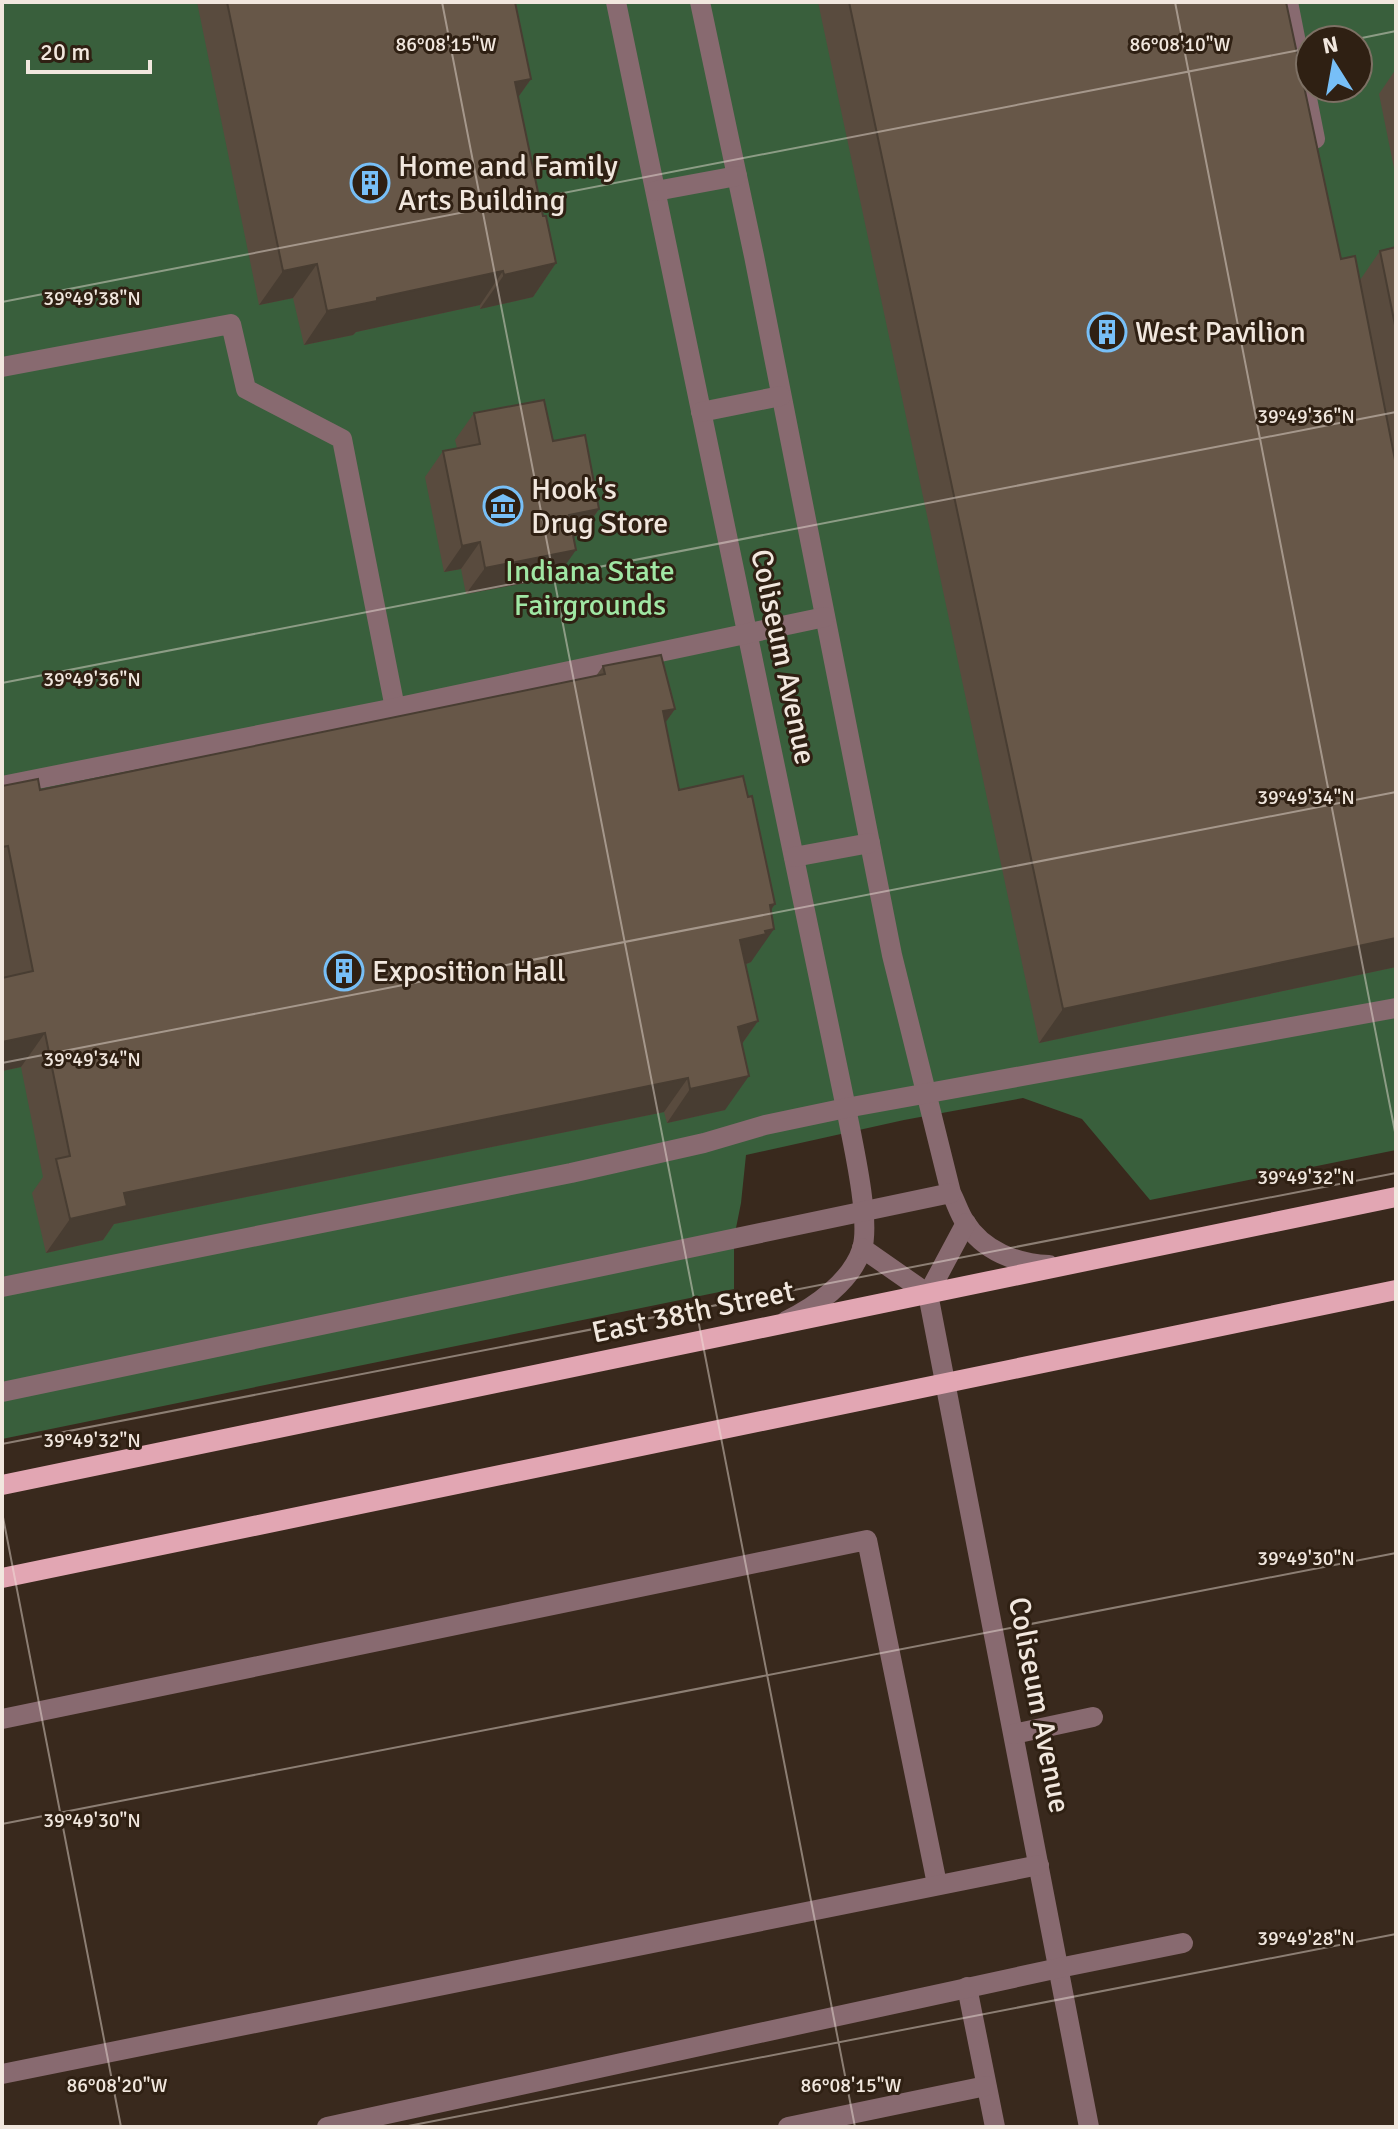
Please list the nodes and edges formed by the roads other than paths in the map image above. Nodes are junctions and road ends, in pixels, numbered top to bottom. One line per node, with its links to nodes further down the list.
1 (616, 2): 6 (street, Coliseum Avenue)
2 (700, 2): 5 (street, Coliseum Avenue)
3 (1288, 2): 4 (street)
4 (1320, 162)
5 (737, 176): 6 (street); 8 (street, Coliseum Avenue)
6 (656, 191): 9 (street, Coliseum Avenue)
7 (2, 367): 12 (street)
8 (781, 396): 9 (street); 10 (street, Coliseum Avenue)
9 (701, 412): 11 (street, Coliseum Avenue)
10 (825, 617): 11 (street); 14 (street, Coliseum Avenue)
11 (747, 634): 12 (street); 15 (street, Coliseum Avenue)
12 (395, 708): 13 (street)
13 (2, 784)
14 (870, 843): 15 (street); 17 (street, Coliseum Avenue)
15 (794, 857): 18 (street, Coliseum Avenue)
16 (1396, 1008): 17 (street)
17 (926, 1092): 18 (street); 19 (street, Coliseum Avenue)
18 (846, 1108): 21 (street, Coliseum Avenue); 25 (street)
19 (951, 1193): 21 (street); 22 (street, Coliseum Avenue)
20 (1396, 1197): 24 (main road, East 38th Street)
21 (863, 1211): 23 (street, Coliseum Avenue); 30 (street)
22 (966, 1223): 24 (street); 27 (street)
23 (862, 1248): 27 (street); 28 (street)
24 (1067, 1265): 27 (main road, East 38th Street)
25 (2, 1287)
26 (1396, 1290): 29 (main road)
27 (928, 1294): 28 (main road, East 38th Street); 29 (street, Coliseum Avenue)
28 (779, 1325): 31 (main road, East 38th Street)
29 (946, 1383): 32 (main road); 35 (street, Coliseum Avenue)
30 (2, 1392)
31 (2, 1485)
32 (2, 1578)
33 (1093, 1717): 35 (street)
34 (2, 1719): 37 (street)
35 (1014, 1734): 36 (street, Coliseum Avenue)
36 (1039, 1865): 37 (street); 39 (street, Coliseum Avenue)
37 (937, 1884): 41 (street)
38 (1183, 1943): 39 (street)
39 (1059, 1968): 40 (street); 46 (street, Coliseum Avenue)
40 (967, 1987): 42 (street); 43 (street)
41 (2, 2074)
42 (986, 2086): 44 (street); 45 (street)
43 (327, 2127)
44 (788, 2127)
45 (995, 2127)
46 (1089, 2127)

